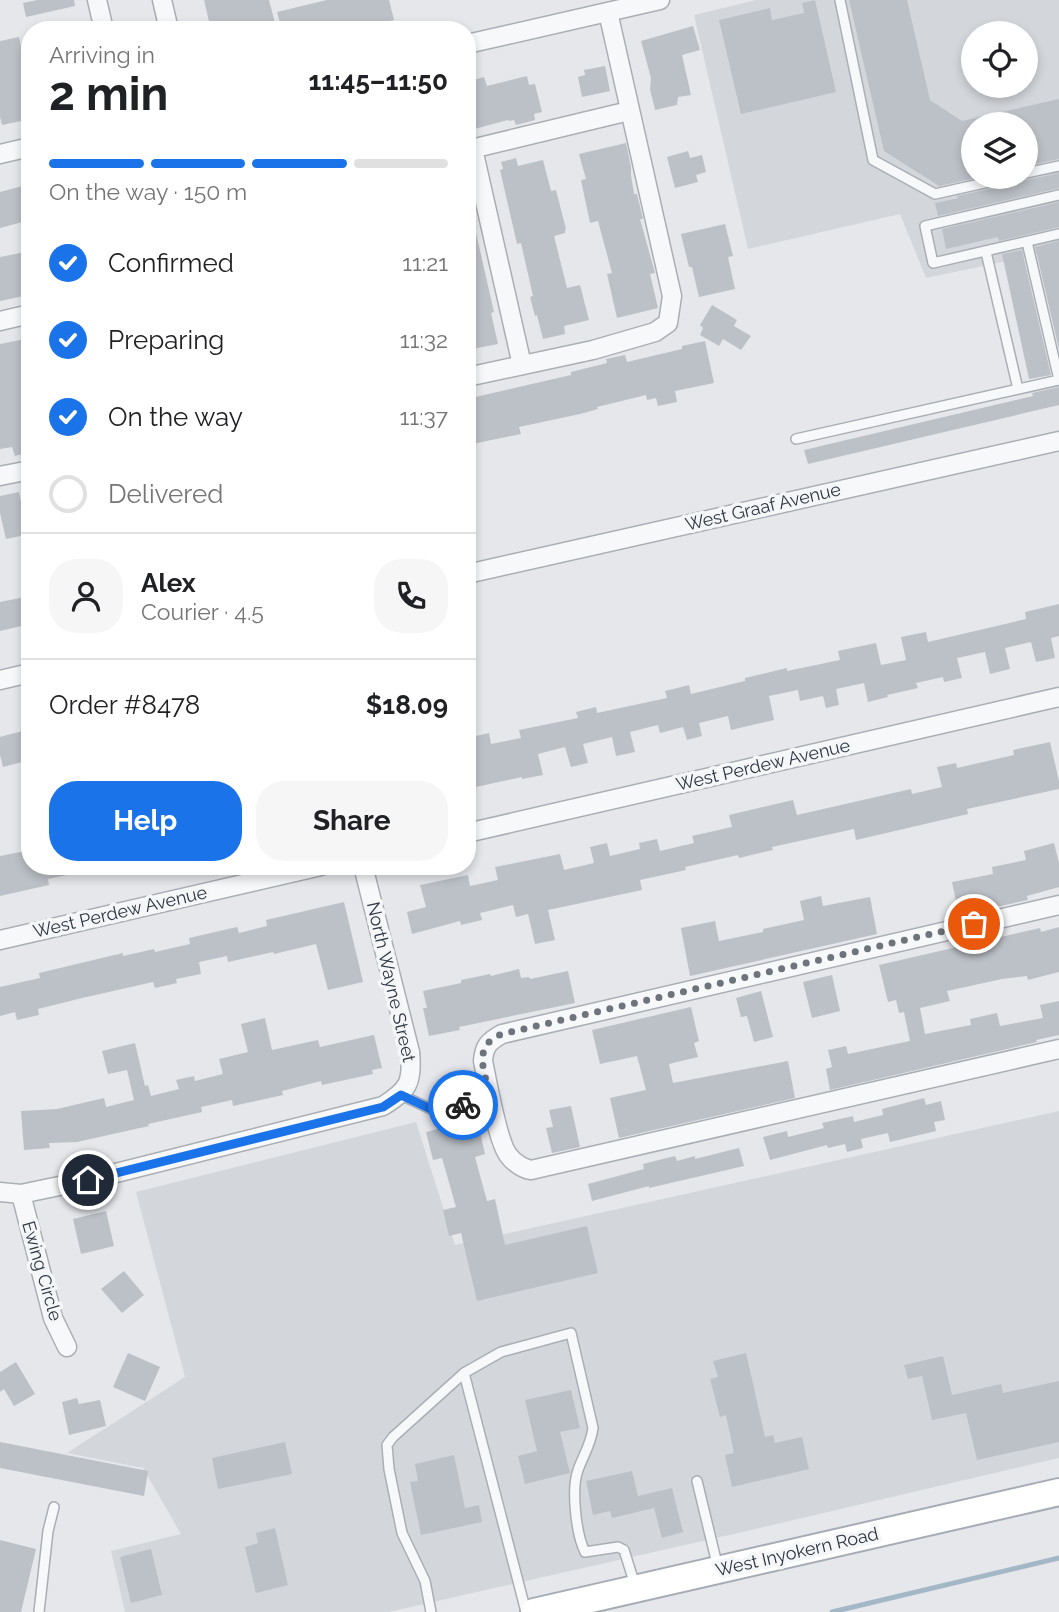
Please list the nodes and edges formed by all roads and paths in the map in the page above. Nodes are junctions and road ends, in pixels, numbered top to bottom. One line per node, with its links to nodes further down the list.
1 (97, 0): 6 (street)
2 (162, 0): 7 (street)
3 (660, 0): 5 (street)
4 (840, 0): 16 (lane)
5 (608, 12): 8 (street); 9 (street)
6 (102, 21)
7 (167, 21)
8 (476, 42)
9 (629, 111): 10 (street); 23 (street)
10 (476, 148)
11 (21, 149): 12 (street)
12 (0, 154)
13 (1059, 166): 14 (lane)
14 (1038, 170)
15 (476, 174): 23 (street)
16 (961, 188)
17 (1059, 195): 20 (lane)
18 (1059, 234): 19 (lane)
19 (1027, 242): 20 (lane); 25 (lane)
20 (986, 252): 26 (lane)
21 (21, 316): 22 (street)
22 (0, 321)
23 (522, 365): 24 (street)
24 (476, 375)
25 (1059, 380): 26 (lane)
26 (1018, 389): 27 (lane)
27 (796, 439)
28 (1059, 441): 31 (street, West Graaf Avenue)
29 (21, 472): 30 (street)
30 (0, 476)
31 (476, 572)
32 (21, 675): 33 (street)
33 (0, 680)
34 (1059, 697): 35 (street, West Perdew Avenue)
35 (476, 831)
36 (282, 875): 39 (street, West Perdew Avenue)
37 (365, 875): 41 (street, North Wayne Street)
38 (1059, 905): 42 (street)
39 (0, 940)
40 (1059, 1049): 42 (street)
41 (401, 1095): 42 (lane); 44 (street)
42 (491, 1099)
43 (0, 1192): 44 (street)
44 (21, 1194): 45 (street, Ewing Circle)
45 (67, 1347)
46 (464, 1373): 51 (lane); 53 (lane); 54 (lane)
47 (696, 1481): 50 (lane)
48 (1059, 1492): 50 (main road, West Inyokern Road)
49 (54, 1507): 52 (lane)
50 (718, 1570): 51 (main road, West Inyokern Road)
51 (636, 1589): 55 (main road, West Inyokern Road)
52 (39, 1612)
53 (430, 1612)
54 (526, 1612)
55 (534, 1612)

